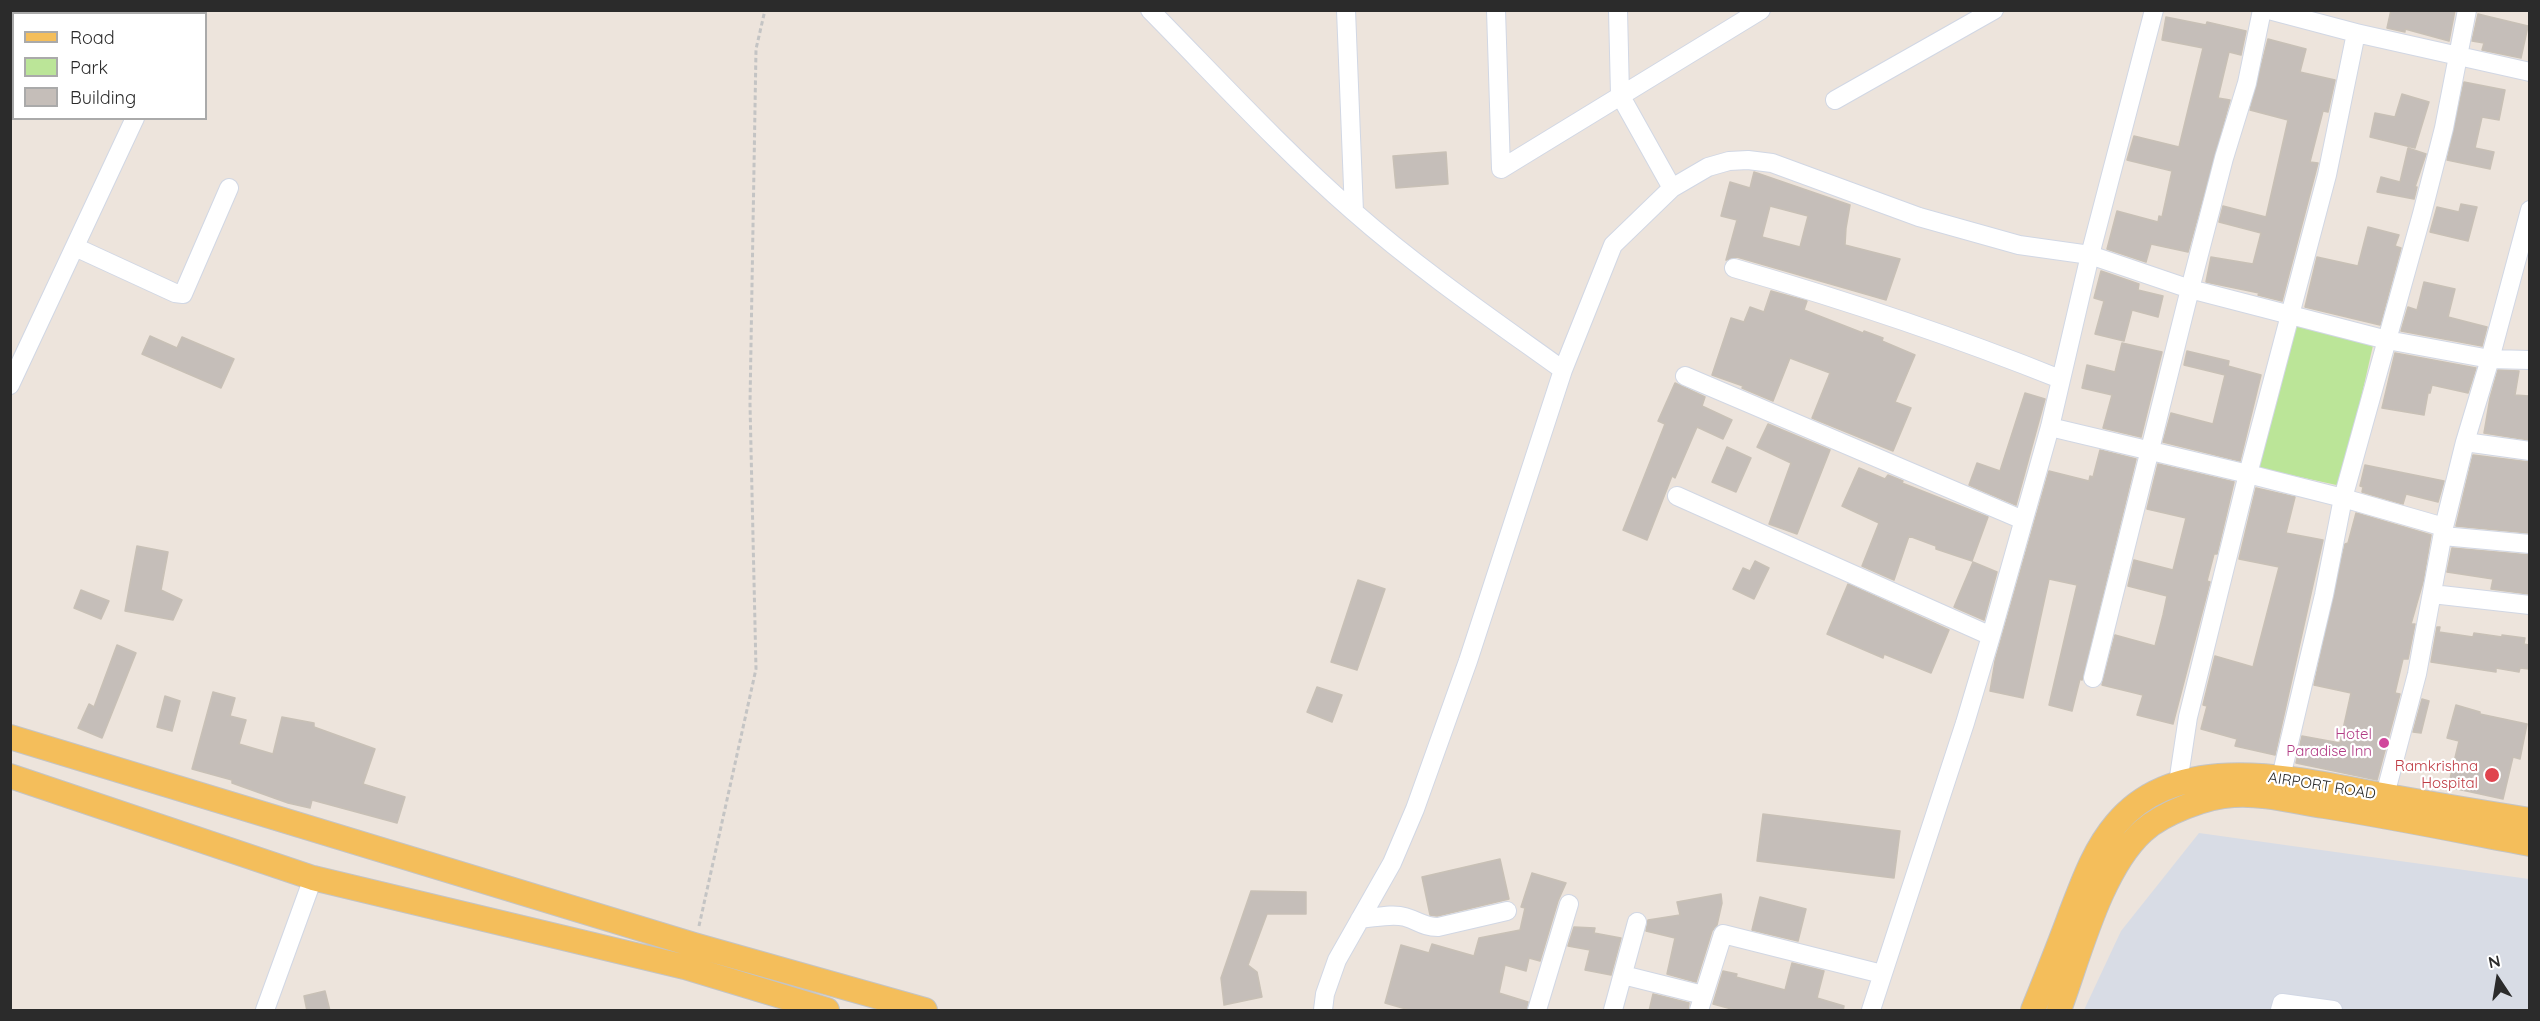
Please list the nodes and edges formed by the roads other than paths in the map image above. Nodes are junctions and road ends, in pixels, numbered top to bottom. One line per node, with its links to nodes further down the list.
1 (1150, 10): 21 (street)
2 (1347, 10): 21 (street)
3 (1496, 10): 15 (street)
4 (1618, 10): 15 (street)
5 (1761, 10): 11 (street)
6 (1994, 10): 16 (street)
7 (2154, 10): 23 (street)
8 (2262, 10): 25 (street)
9 (2269, 10): 12 (street)
10 (2467, 10): 13 (street)
11 (1731, 19): 15 (street)
12 (2356, 33): 13 (street); 26 (street)
13 (2457, 57): 14 (street); 27 (street)
14 (2529, 72)
15 (1620, 95): 19 (street)
16 (1835, 100)
17 (134, 120): 22 (street)
18 (229, 188): 22 (street)
19 (1672, 188): 23 (street); 30 (street)
20 (2529, 210): 28 (street)
21 (1354, 212): 30 (street)
22 (75, 247): 33 (street)
23 (2090, 255): 25 (street); 32 (street)
24 (1734, 268): 32 (street)
25 (2190, 289): 26 (street); 36 (street)
26 (2291, 315): 27 (street); 38 (street)
27 (2387, 340): 28 (street); 40 (street)
28 (2490, 359): 29 (street); 35 (street)
29 (2529, 360)
30 (1563, 370): 58 (street)
31 (1685, 376): 41 (street)
32 (2060, 379): 34 (street)
33 (10, 385)
34 (2050, 427): 36 (street); 41 (street)
35 (2465, 442): 37 (street); 42 (street)
36 (2150, 450): 38 (street); 47 (street)
37 (2529, 451)
38 (2248, 474): 40 (street); 51 (street)
39 (1677, 496): 46 (street)
40 (2343, 498): 42 (street); 50 (street)
41 (2023, 520): 46 (street)
42 (2444, 532): 43 (street); 44 (street)
43 (2529, 544)
44 (2432, 594): 45 (street); 52 (street)
45 (2529, 605)
46 (1991, 636): 60 (street)
47 (2093, 678)
48 (10, 737): 65 (main road)
49 (10, 776): 55 (main road)
50 (2281, 777): 51 (main road, AIRPORT ROAD); 52 (main road, AIRPORT ROAD)
51 (2178, 783): 70 (main road, AIRPORT ROAD)
52 (2385, 795): 53 (main road, AIRPORT ROAD)
53 (2529, 820)
54 (2529, 844): 71 (main road, AIRPORT ROAD)
55 (313, 878): 63 (street); 64 (main road)
56 (1569, 904): 67 (street)
57 (1507, 911): 58 (street)
58 (1360, 919): 66 (street)
59 (1637, 922): 61 (street)
60 (1882, 974): 62 (street); 69 (street)
61 (1623, 975): 62 (street); 68 (street)
62 (1701, 1003)
63 (265, 1011)
64 (827, 1011)
65 (924, 1011)
66 (1323, 1011)
67 (1537, 1011)
68 (1613, 1011)
69 (1871, 1011)
70 (2033, 1011)
71 (2059, 1011)
72 (2280, 1011): 73 (street)
73 (2333, 1011)

